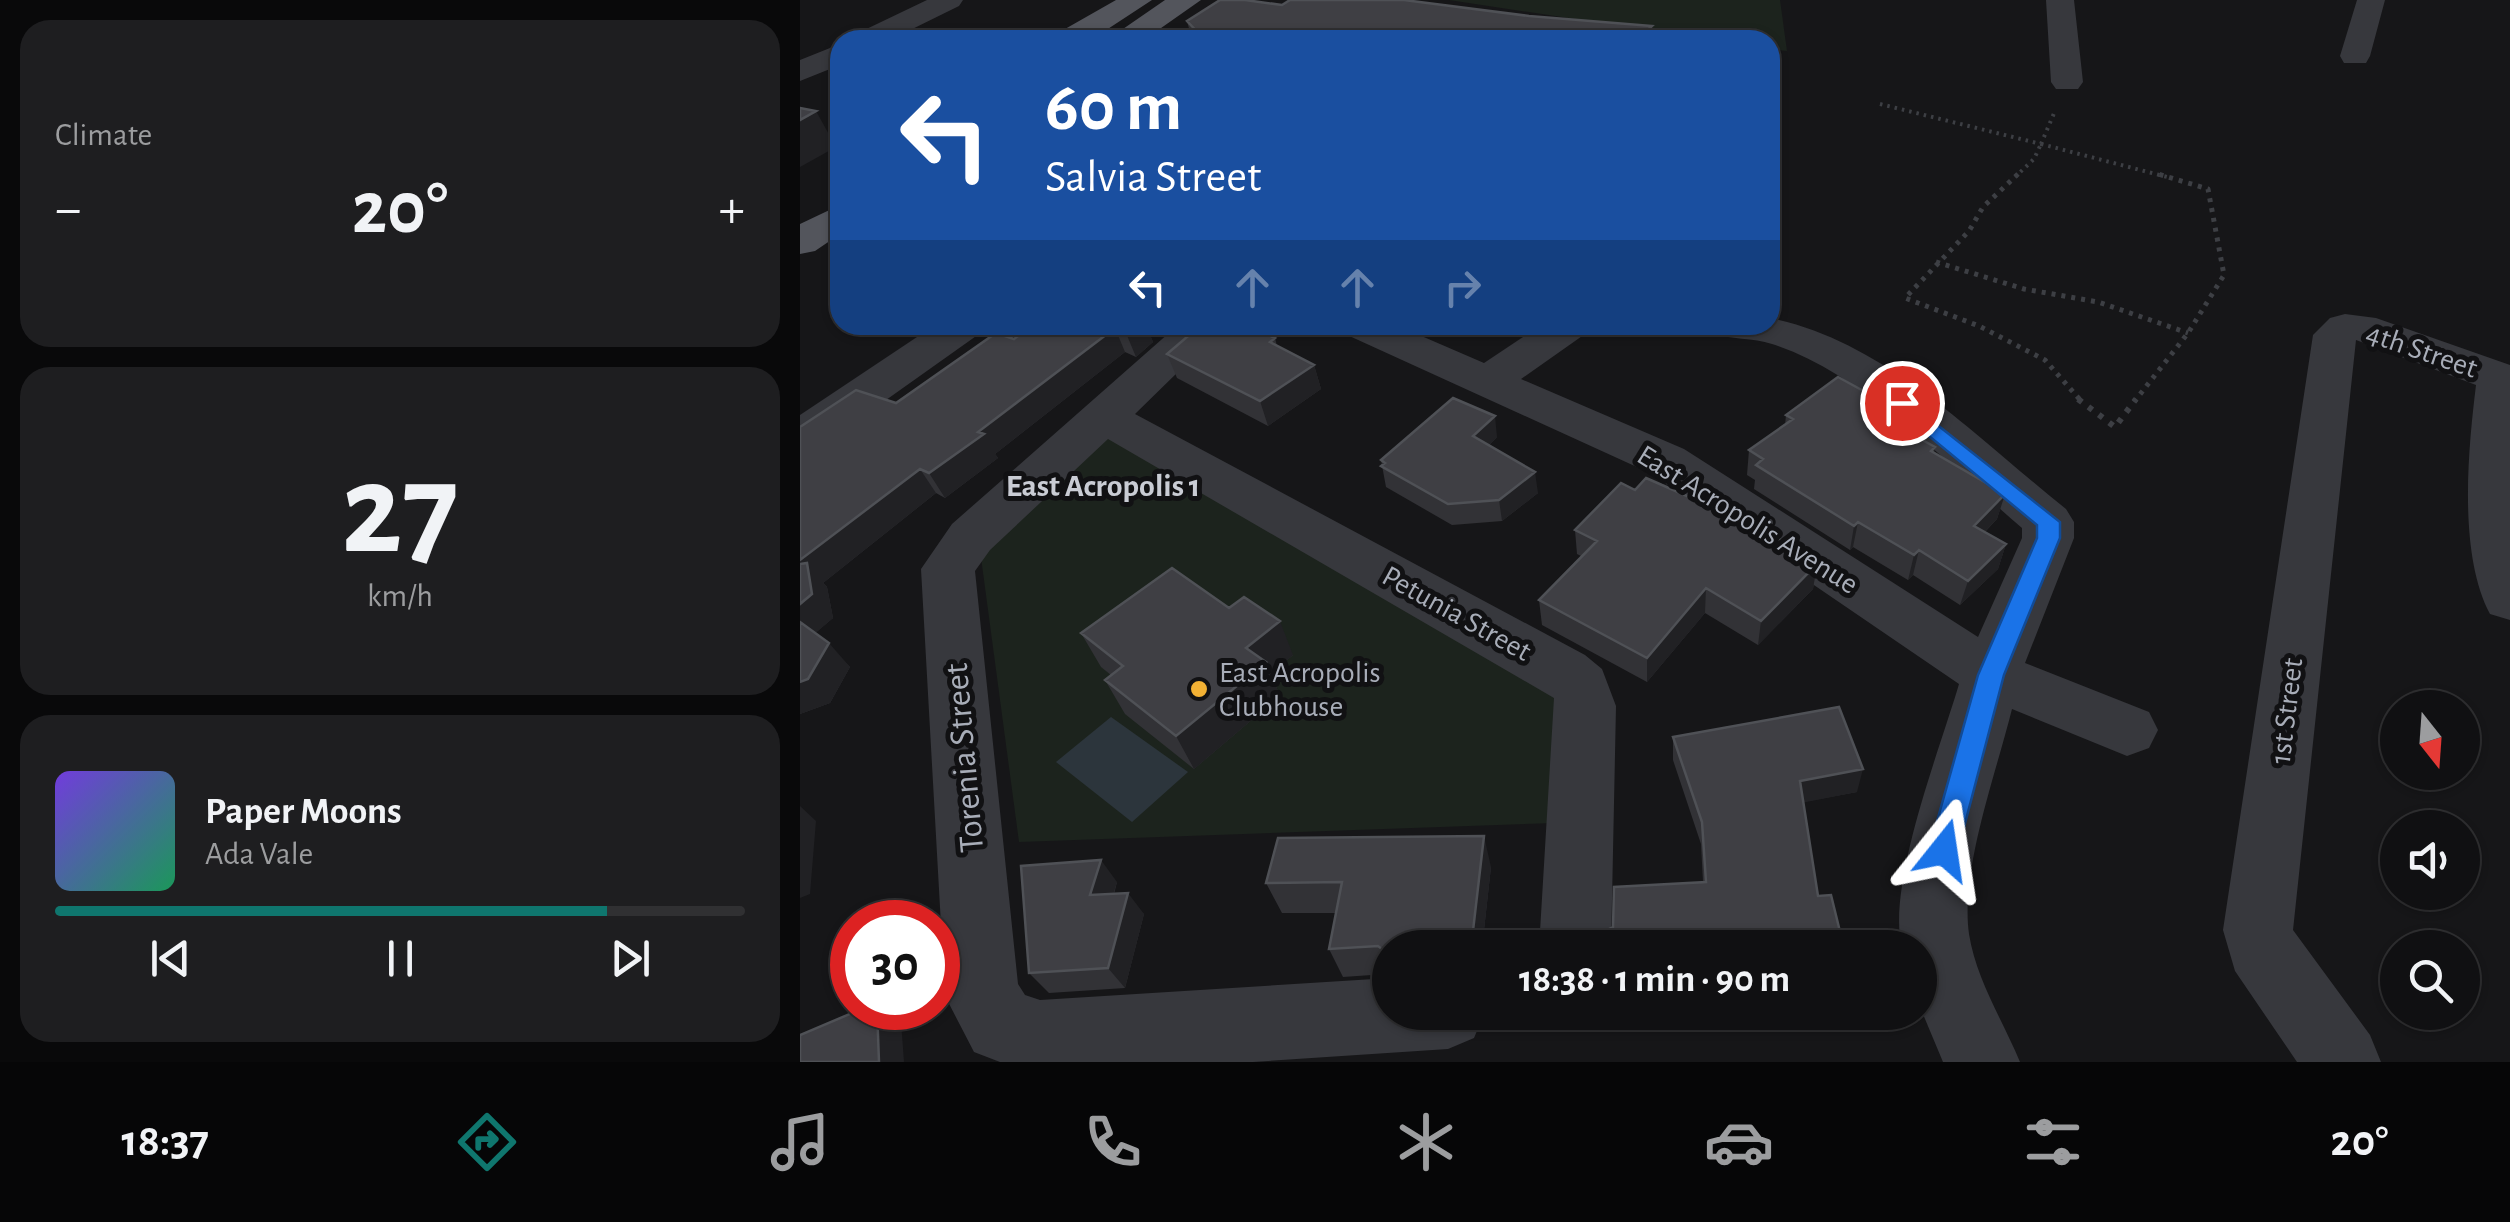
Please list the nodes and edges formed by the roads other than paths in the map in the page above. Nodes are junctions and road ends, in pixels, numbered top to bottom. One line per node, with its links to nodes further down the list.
1 (949, 0): 6 (street)
2 (1137, 0): 7 (main road)
3 (1186, 0): 8 (main road)
4 (2060, 0): 13 (street)
5 (2371, 0): 9 (street)
6 (887, 30)
7 (1086, 30)
8 (1138, 30)
9 (2355, 56)
10 (830, 58): 11 (street)
11 (800, 74): 12 (street)
12 (830, 81)
13 (2067, 82)
14 (822, 200): 15 (main road)
15 (800, 242)
16 (1780, 333): 27 (street)
17 (949, 335): 25 (street)
18 (1193, 335): 24 (street, Torenia Street)
19 (1383, 335): 23 (street, East Acropolis Avenue)
20 (1555, 335): 23 (street)
21 (2335, 335): 22 (street, 4th Street); 34 (street, 1st Street)
22 (2505, 380): 26 (street)
23 (1488, 381): 27 (street, East Acropolis Avenue)
24 (1101, 415): 29 (street, Petunia Street); 32 (street, Torenia Street)
25 (800, 438)
26 (2510, 599)
27 (1991, 675): 28 (street, East Acropolis Avenue); 30 (street)
28 (2127, 730)
29 (1576, 930)
30 (1934, 930)
31 (1937, 993): 33 (street)
32 (1372, 1017)
33 (1982, 1062)
34 (2343, 1062)

